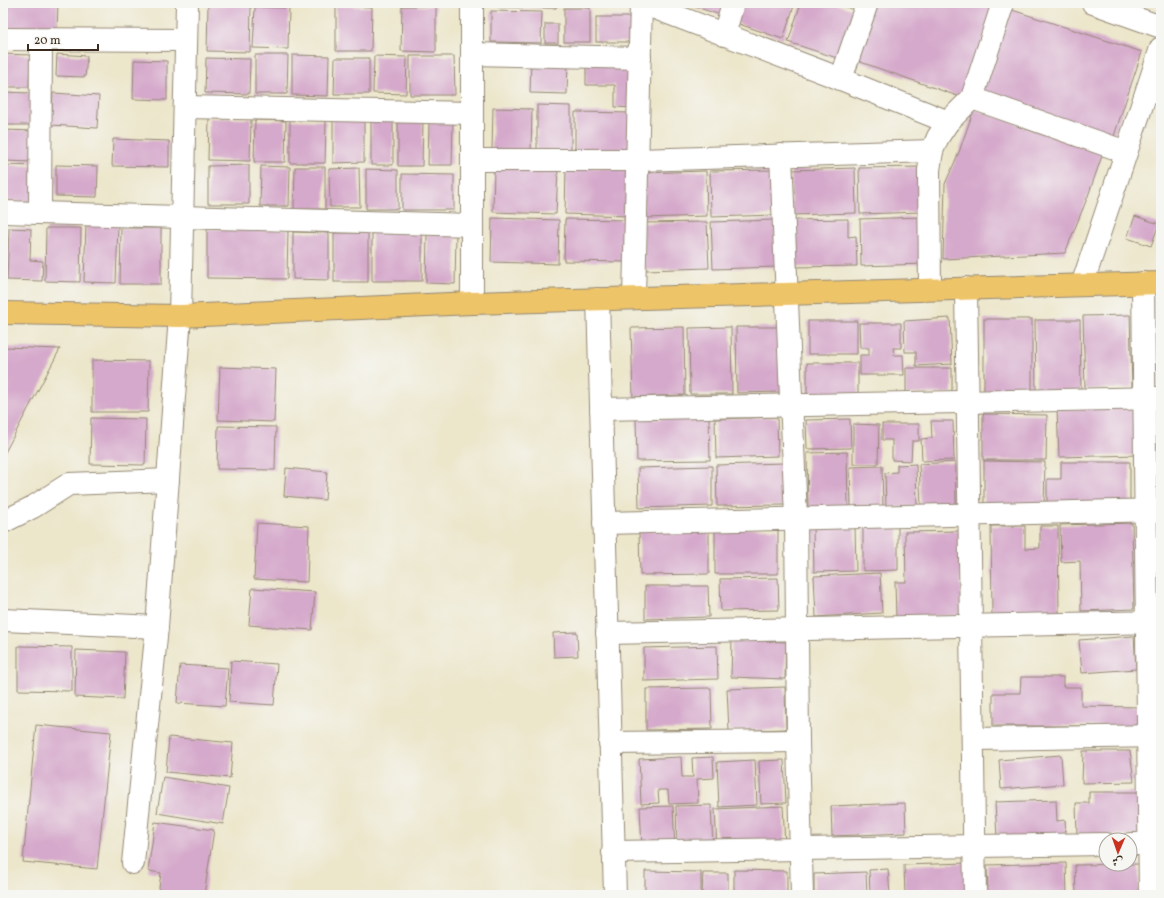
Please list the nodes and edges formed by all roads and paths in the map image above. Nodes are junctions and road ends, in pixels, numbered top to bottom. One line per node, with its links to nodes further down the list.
1 (187, 3): 12 (street)
2 (472, 3): 14 (street)
3 (642, 3): 9 (street); 15 (street)
4 (733, 3): 9 (street)
5 (866, 3): 16 (street)
6 (1003, 3): 17 (street)
7 (1093, 3): 8 (street)
8 (1161, 27)
9 (724, 35): 16 (street)
10 (3, 39): 11 (street)
11 (41, 40): 12 (street); 27 (street)
12 (186, 40): 18 (street)
13 (1161, 48): 22 (street)
14 (472, 54): 15 (street); 19 (street)
15 (640, 58): 25 (street)
16 (841, 79): 20 (street)
17 (972, 98): 20 (street); 22 (street)
18 (185, 107): 19 (street); 28 (street)
19 (472, 113): 24 (street)
20 (948, 122): 21 (street)
21 (932, 151): 23 (street); 33 (street)
22 (1126, 152): 31 (street)
23 (781, 155): 25 (street); 34 (street)
24 (472, 160): 25 (street); 29 (street)
25 (638, 160): 35 (street)
26 (3, 212): 27 (street)
27 (40, 212): 28 (street)
28 (182, 216): 29 (street); 39 (street)
29 (472, 225): 37 (street)
30 (1152, 283): 31 (main road); 40 (street)
31 (1082, 285): 32 (main road)
32 (966, 288): 33 (main road); 41 (street)
33 (930, 289): 34 (main road)
34 (787, 293): 35 (main road); 42 (street)
35 (634, 298): 36 (main road)
36 (598, 299): 37 (main road); 43 (street)
37 (472, 303): 39 (main road)
38 (3, 314): 39 (main road)
39 (180, 316): 44 (street)
40 (1153, 398): 41 (street); 45 (street)
41 (968, 402): 42 (street); 46 (street)
42 (792, 405): 43 (street); 47 (street)
43 (601, 409): 49 (street)
44 (168, 480): 48 (street); 53 (street)
45 (1153, 511): 46 (street); 51 (street)
46 (970, 515): 47 (street); 52 (street)
47 (796, 518): 49 (street); 54 (street)
48 (3, 522)
49 (604, 523): 55 (street)
50 (3, 620): 53 (street)
51 (1154, 622): 52 (street); 56 (street)
52 (972, 626): 54 (street); 57 (street)
53 (157, 628): 65 (street)
54 (797, 629): 55 (street); 58 (street)
55 (607, 633): 59 (street)
56 (1155, 736): 57 (street); 61 (street)
57 (973, 739): 62 (street)
58 (798, 741): 59 (street); 63 (street)
59 (610, 743): 64 (street)
60 (1098, 844): 62 (street)
61 (1147, 844): 69 (street)
62 (974, 846): 63 (street); 68 (street)
63 (802, 849): 64 (street); 67 (street)
64 (614, 852): 66 (street)
65 (133, 863)
66 (615, 895)
67 (802, 895)
68 (975, 895)
69 (1150, 895)

